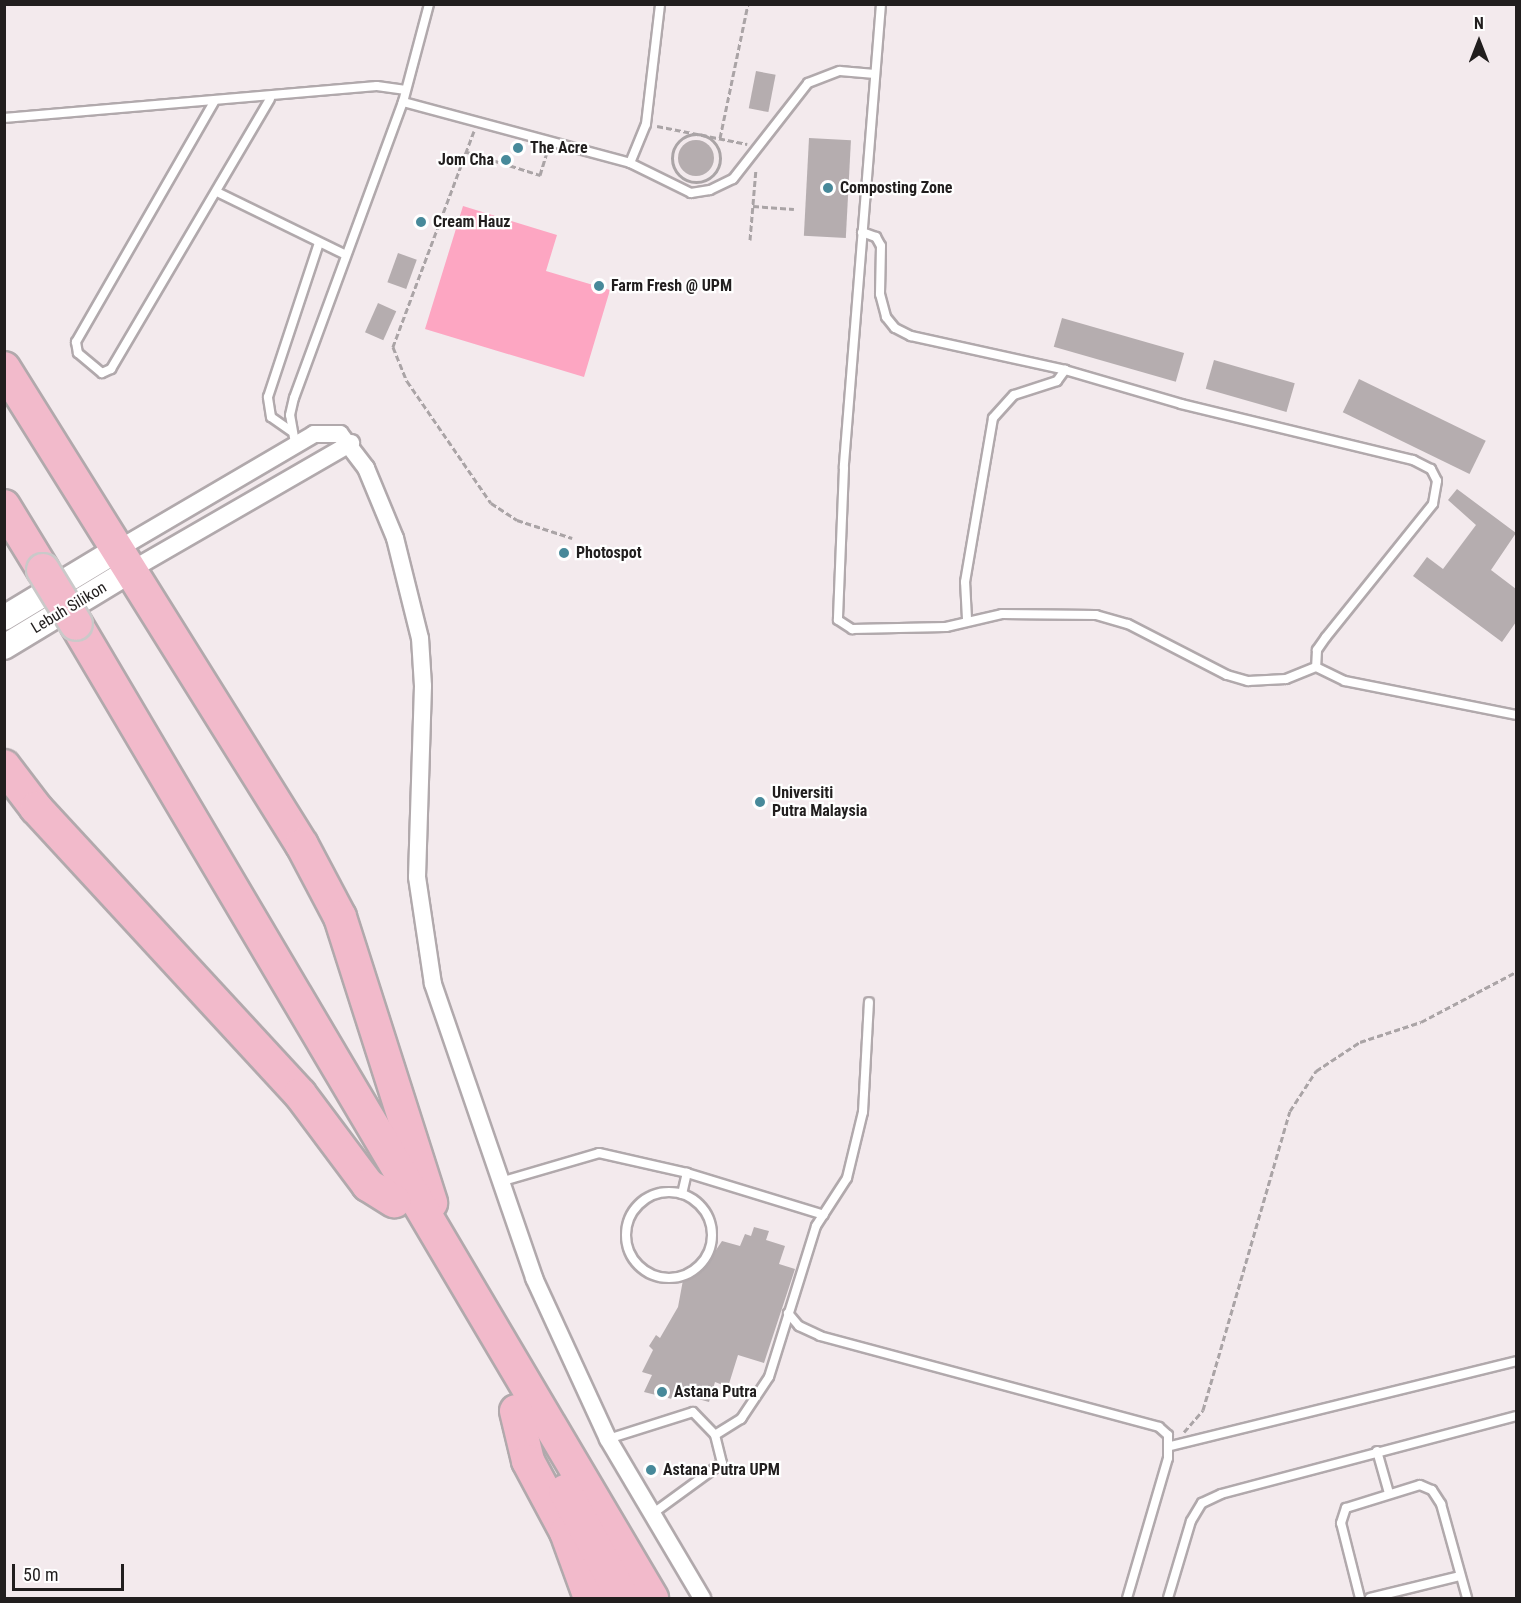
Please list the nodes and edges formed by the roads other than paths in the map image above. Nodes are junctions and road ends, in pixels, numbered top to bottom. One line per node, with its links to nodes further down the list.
1 (429, 4): 5 (lane)
2 (660, 4): 10 (lane)
3 (881, 4): 4 (lane)
4 (875, 74): 10 (lane); 12 (lane)
5 (406, 90): 6 (lane); 8 (lane)
6 (270, 99): 7 (lane); 11 (lane)
7 (214, 102): 9 (lane); 11 (lane)
8 (403, 102): 10 (lane); 14 (lane)
9 (4, 118)
10 (630, 163)
11 (217, 192): 13 (lane)
12 (862, 232): 16 (lane); 24 (lane)
13 (320, 243): 14 (lane); 17 (lane)
14 (344, 254): 17 (lane)
15 (4, 369): 21 (highway)
16 (1065, 370): 24 (lane); 27 (lane)
17 (293, 437): 18 (street); 21 (street)
18 (351, 443): 21 (street); 32 (street)
19 (4, 506): 22 (highway)
20 (4, 546): 22 (highway)
21 (126, 558): 23 (street, Lebuh Silikon); 26 (street, Lebuh Silikon); 36 (highway)
22 (35, 577): 25 (highway)
23 (4, 618)
24 (967, 619): 27 (lane)
25 (65, 627): 34 (highway); 36 (highway)
26 (4, 647)
27 (1316, 667): 28 (lane)
28 (1516, 715)
29 (4, 766): 34 (highway)
30 (869, 1002): 35 (lane)
31 (687, 1173): 32 (lane); 33 (lane); 35 (lane)
32 (500, 1182): 42 (street)
33 (682, 1194): 33 (lane)
34 (394, 1201): 39 (highway)
35 (824, 1215): 37 (lane)
36 (434, 1228): 50 (highway)
37 (788, 1313): 41 (lane); 43 (lane)
38 (1516, 1361): 43 (lane)
39 (516, 1411): 48 (highway); 49 (highway)
40 (1516, 1416): 44 (lane)
41 (715, 1435): 42 (lane); 46 (lane)
42 (608, 1439): 46 (street)
43 (1171, 1446): 52 (lane)
44 (1377, 1451): 45 (lane); 53 (lane)
45 (1389, 1493): 47 (lane); 54 (lane)
46 (652, 1514): 51 (street)
47 (1461, 1576): 55 (lane); 56 (lane)
48 (590, 1599)
49 (623, 1599)
50 (652, 1599)
51 (702, 1599)
52 (1128, 1599)
53 (1168, 1599)
54 (1360, 1599)
55 (1370, 1599)
56 (1467, 1599)

